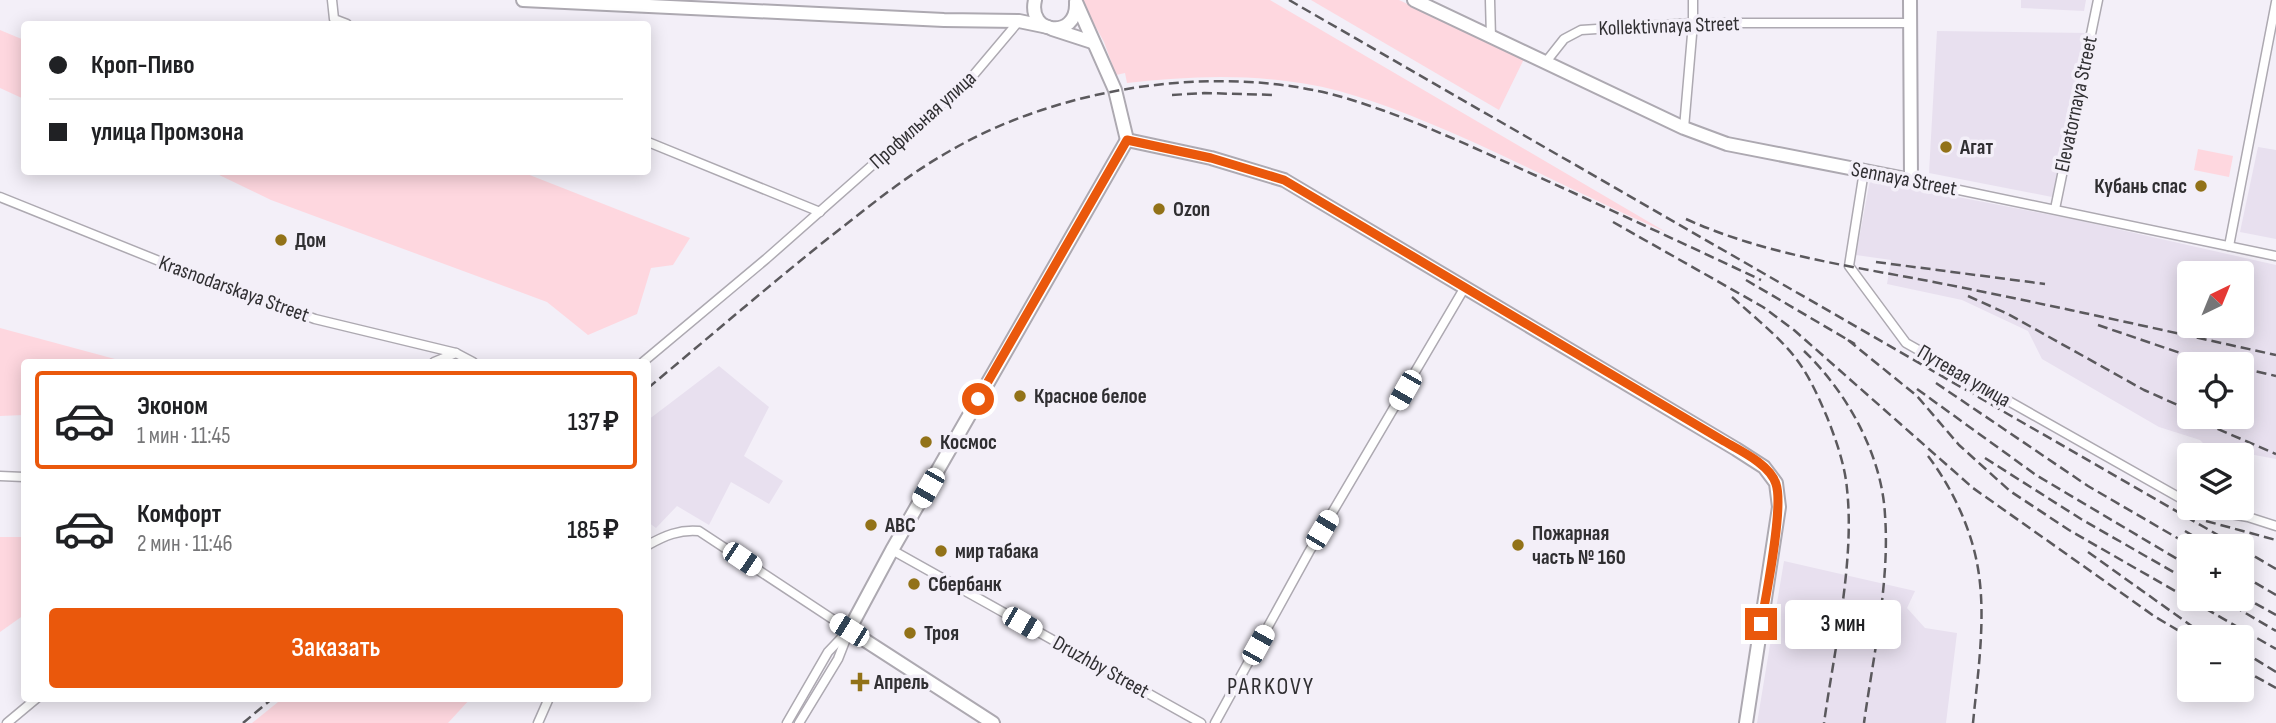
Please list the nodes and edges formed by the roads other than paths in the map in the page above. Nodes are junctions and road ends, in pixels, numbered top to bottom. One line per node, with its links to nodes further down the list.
1 (331, 0): 11 (street)
2 (523, 0): 12 (main road)
3 (1413, 0): 16 (main road)
4 (1490, 0): 16 (street)
5 (1693, 0): 13 (street)
6 (1910, 0): 14 (main road)
7 (2098, 0): 25 (street, Elevatornaya Street)
8 (1075, 1): 15 (main road); 17 (main road)
9 (2276, 2): 27 (street)
10 (1034, 3): 12 (main road); 15 (main road)
11 (339, 21)
12 (1018, 21): 15 (main road); 26 (street, Профильная улица)
13 (1693, 23): 14 (street, Kollektivnaya Street); 18 (street, Kollektivnaya Street); 19 (street)
14 (1910, 23): 23 (main road)
15 (1050, 28): 17 (main road)
16 (1491, 38): 18 (main road)
17 (1092, 41): 20 (main road)
18 (1545, 63): 19 (main road, Sennaya Street)
19 (1684, 128): 22 (main road, Sennaya Street)
20 (1127, 140): 29 (main road); 40 (main road)
21 (651, 143): 26 (street)
22 (1864, 171): 23 (main road, Sennaya Street); 36 (street, Путевая улица)
23 (1911, 180): 25 (street, Sennaya Street)
24 (0, 197): 30 (street, Krasnodarskaya Street)
25 (2055, 209): 27 (street, Sennaya Street)
26 (820, 212): 33 (street, Профильная улица)
27 (2229, 246): 28 (street, Sennaya Street)
28 (2276, 256)
29 (1465, 287): 50 (street); 51 (main road)
30 (456, 353): 31 (street); 32 (street, Krasnodarskaya Street)
31 (441, 359)
32 (467, 359)
33 (647, 359)
34 (0, 476): 35 (street)
35 (21, 477)
36 (2177, 496)
37 (2254, 519): 38 (street)
38 (2276, 526)
39 (651, 543): 41 (street)
40 (892, 550): 41 (main road); 49 (street, Druzhby Street)
41 (849, 630): 46 (street); 47 (street); 48 (main road)
42 (32, 702): 45 (street)
43 (548, 702): 44 (street)
44 (542, 722)
45 (7, 723)
46 (787, 723)
47 (799, 723)
48 (993, 723)
49 (1201, 723)
50 (1215, 723)
51 (1746, 723)

